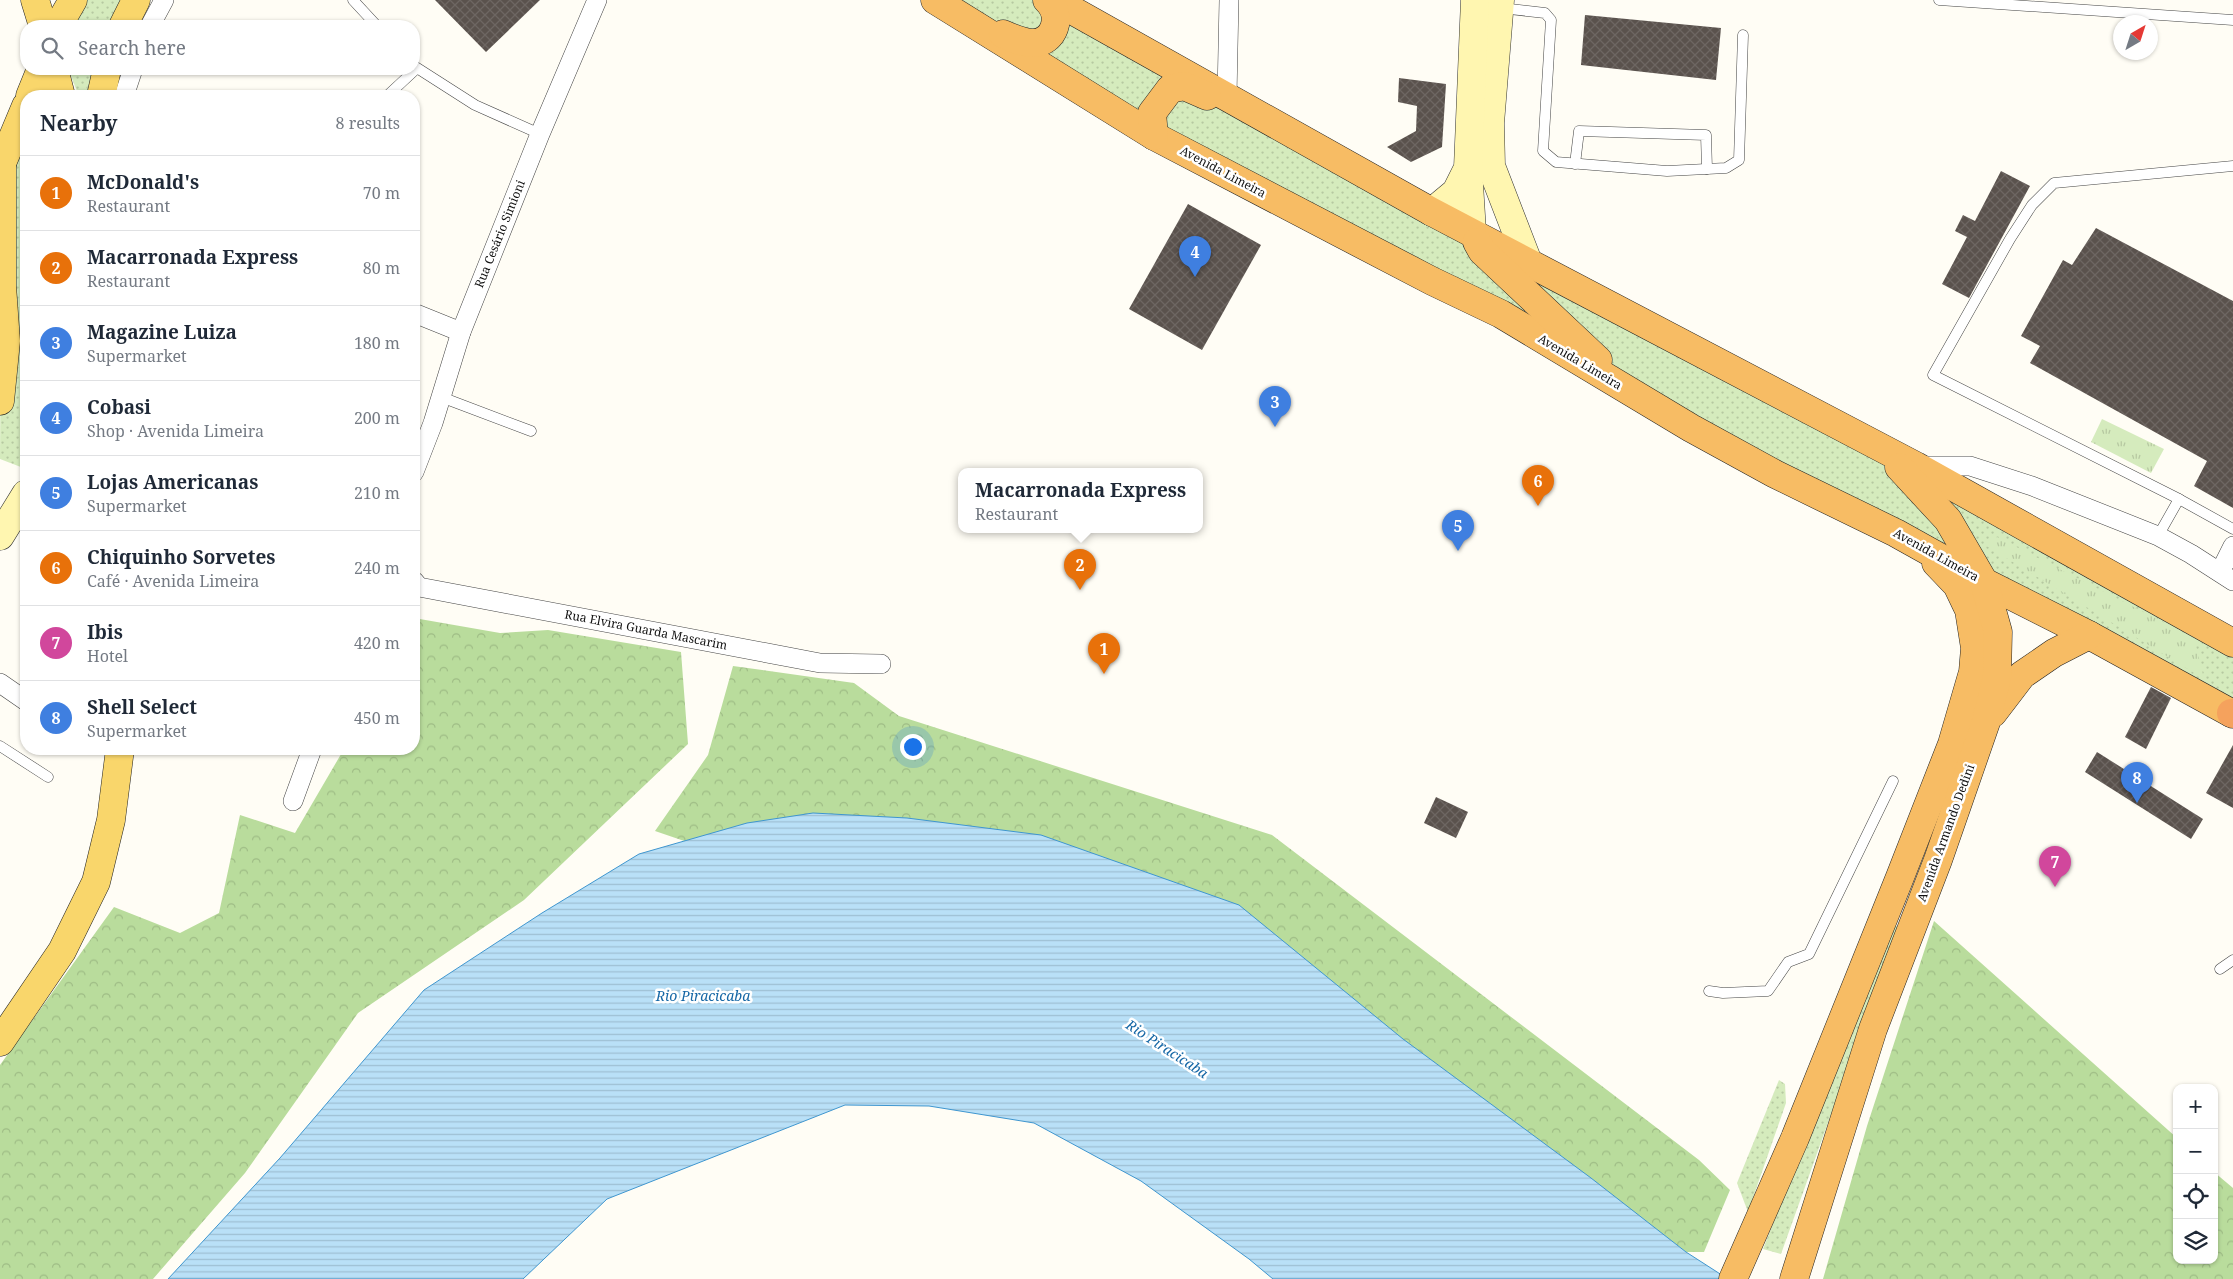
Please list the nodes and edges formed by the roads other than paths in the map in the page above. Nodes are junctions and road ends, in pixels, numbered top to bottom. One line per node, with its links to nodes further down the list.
1 (35, 0): 13 (main road)
2 (72, 0): 14 (main road)
3 (136, 0): 15 (main road)
4 (164, 0): 16 (street)
5 (353, 0): 17 (lane)
6 (597, 0): 33 (street, Rua Cesário Simioni)
7 (1047, 0): 12 (highway)
8 (1054, 0): 31 (highway)
9 (1229, 0): 31 (street)
10 (1938, 0): 18 (lane)
11 (1492, 2): 37 (lane); 39 (main road); 43 (main road)
12 (941, 4): 34 (highway, Avenida Limeira)
13 (41, 20)
14 (61, 20)
15 (127, 20)
16 (153, 20)
17 (371, 20)
18 (2233, 20)
19 (1743, 35): 40 (lane)
20 (420, 71): 33 (lane)
21 (39, 75): 26 (main road)
22 (56, 75): 27 (main road)
23 (105, 75): 28 (main road)
24 (131, 75): 29 (street)
25 (408, 75): 30 (lane)
26 (33, 90)
27 (59, 90)
28 (102, 90)
29 (126, 90)
30 (393, 90)
31 (1227, 96): 35 (highway)
32 (20, 117): 36 (main road)
33 (540, 134): 46 (street, Rua Cesário Simioni)
34 (1154, 136): 35 (highway); 48 (highway, Avenida Limeira)
35 (1297, 137): 41 (highway)
36 (1, 156): 44 (main road)
37 (1575, 164): 40 (lane); 40 (lane)
38 (2233, 166): 54 (lane)
39 (1468, 168): 41 (main road); 42 (main road)
40 (1707, 169)
41 (1432, 212): 42 (highway)
42 (1472, 232): 43 (highway); 48 (highway)
43 (1528, 262): 51 (highway)
44 (1, 288): 49 (main road)
45 (420, 315): 46 (street)
46 (462, 332): 47 (street, Rua Cesário Simioni)
47 (441, 397): 50 (lane); 52 (street, Rua Cesário Simioni)
48 (1638, 398): 57 (highway, Avenida Limeira)
49 (0, 401)
50 (531, 431)
51 (1883, 449): 53 (highway); 62 (highway, Avenida Armando Dedini)
52 (420, 455)
53 (1916, 466): 59 (street); 65 (highway)
54 (2179, 499): 56 (lane); 59 (lane)
55 (20, 504): 58 (main road)
56 (2233, 529)
57 (1896, 533): 62 (highway, Avenida Limeira); 81 (highway, Avenida Armando Dedini)
58 (0, 536)
59 (2158, 536): 61 (street)
60 (2233, 546): 61 (street)
61 (2227, 577)
62 (1984, 582): 64 (highway, Avenida Limeira); 70 (highway, Avenida Armando Dedini)
63 (420, 587): 66 (street, Rua Elvira Guarda Mascarim)
64 (2089, 635): 69 (highway, Avenida Limeira); 70 (highway)
65 (2233, 643)
66 (881, 664)
67 (0, 684): 68 (street)
68 (20, 697)
69 (2232, 714)
70 (1986, 722): 82 (highway, Avenida Armando Dedini)
71 (0, 746): 74 (lane)
72 (119, 755): 80 (main road)
73 (310, 755): 76 (street)
74 (48, 777)
75 (1893, 781): 79 (lane)
76 (293, 801)
77 (2233, 960): 78 (lane)
78 (2220, 969)
79 (1709, 991)
80 (0, 1042)
81 (1733, 1279)
82 (1794, 1279)

